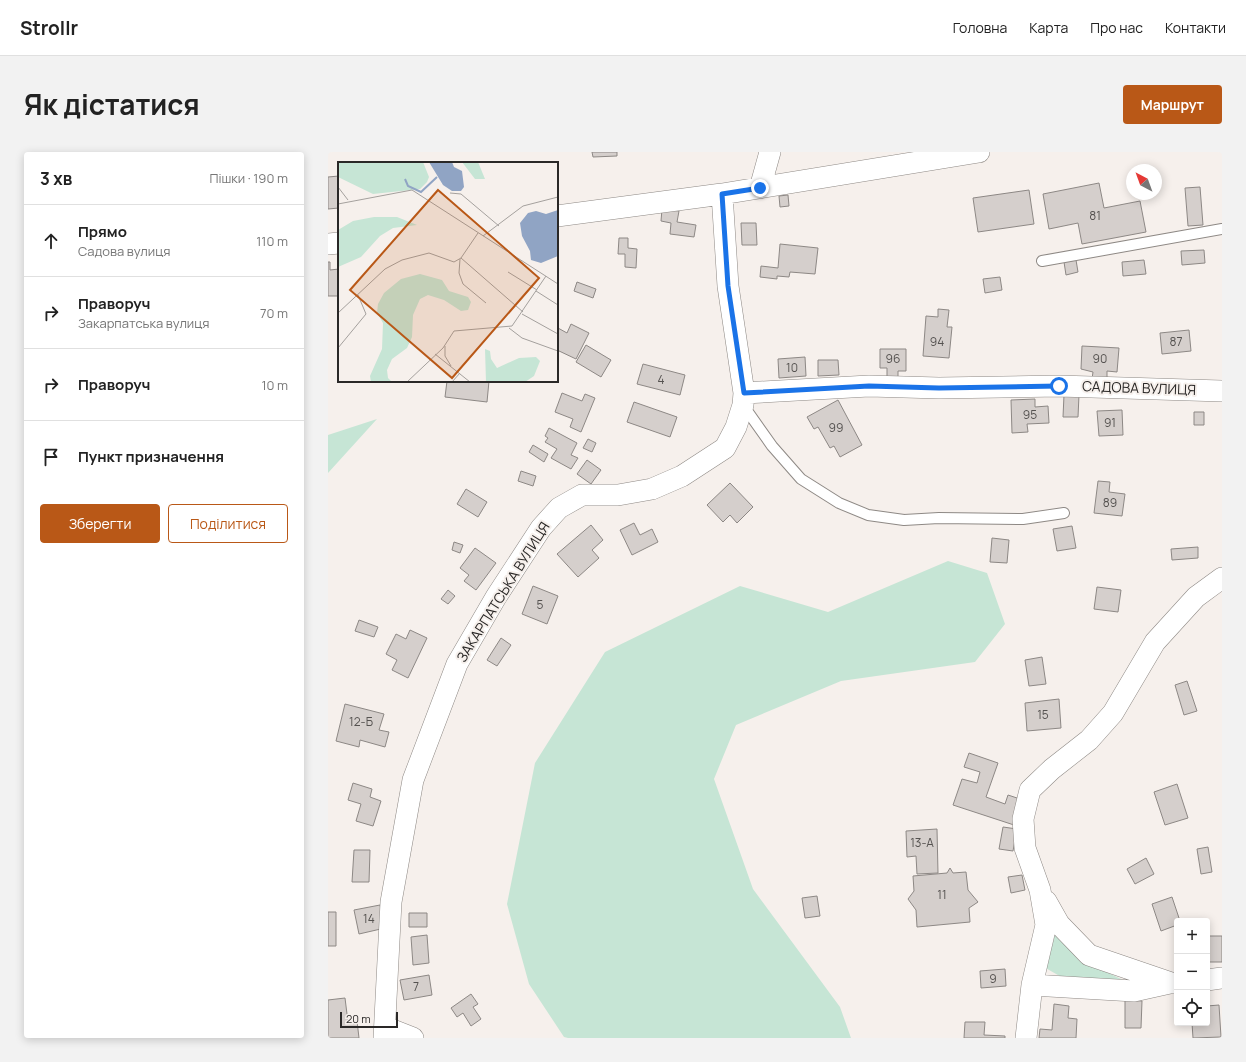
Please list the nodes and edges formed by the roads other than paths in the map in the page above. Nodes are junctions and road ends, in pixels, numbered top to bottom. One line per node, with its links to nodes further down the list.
1 (770, 152): 3 (street)
2 (979, 152): 3 (street)
3 (760, 188): 4 (street)
4 (722, 194): 5 (street); 11 (street, ЗАКАРПАТСЬКА ВУЛИЦЯ)
5 (558, 216)
6 (1222, 229): 9 (lane)
7 (338, 243): 8 (street)
8 (328, 244)
9 (1042, 261)
10 (1222, 390): 11 (street, САДОВА ВУЛИЦЯ)
11 (743, 399): 12 (lane); 19 (street, ЗАКАРПАТСЬКА ВУЛИЦЯ)
12 (1064, 513)
13 (1222, 578): 14 (street)
14 (1040, 890): 17 (street); 18 (street)
15 (1222, 978): 16 (street)
16 (1210, 980)
17 (1174, 983): 18 (street)
18 (1032, 985): 21 (street)
19 (384, 1033): 20 (street)
20 (413, 1038)
21 (1026, 1038)

